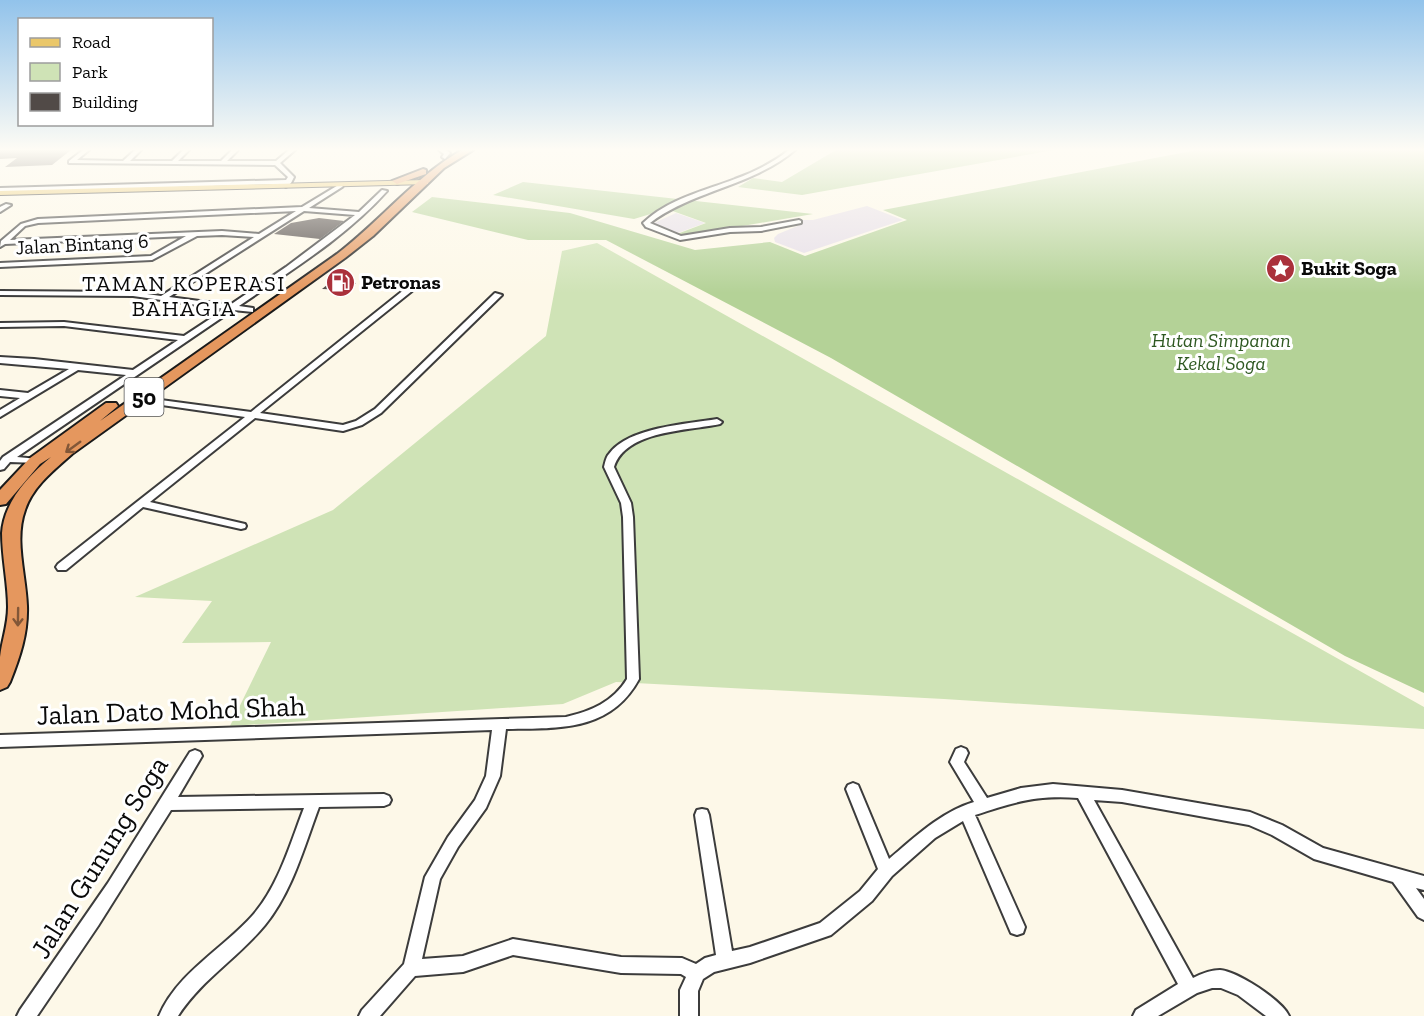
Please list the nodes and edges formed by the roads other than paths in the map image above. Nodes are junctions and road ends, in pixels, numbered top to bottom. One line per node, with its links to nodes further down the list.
1 (323, 197): 8 (street)
2 (378, 197): 9 (street)
3 (397, 197): 20 (highway, 50)
4 (404, 197): 28 (highway, 50)
5 (693, 197): 10 (street)
6 (8, 205): 7 (street)
7 (0, 210)
8 (304, 210): 9 (street); 12 (street); 13 (street)
9 (361, 214): 19 (street)
10 (799, 222)
11 (195, 234): 12 (street); 13 (street); 14 (street, Jalan Bintang 6)
12 (262, 236): 18 (street)
13 (1, 244)
14 (0, 266)
15 (408, 291): 30 (street)
16 (1, 294): 18 (street)
17 (498, 295): 30 (street)
18 (162, 298): 19 (street)
19 (231, 309): 20 (street); 22 (street)
20 (250, 310): 32 (highway, 50)
21 (0, 325): 22 (street)
22 (187, 339): 25 (street)
23 (0, 360): 24 (street)
24 (77, 367): 25 (street); 27 (street)
25 (134, 373): 33 (street)
26 (0, 393): 27 (street)
27 (28, 396): 29 (street)
28 (141, 399): 30 (street); 38 (highway, 50, one-way to 38)
29 (0, 414)
30 (251, 415): 35 (street)
31 (717, 422): 39 (street, Jalan Dato Mohd Shah)
32 (35, 461): 33 (street); 34 (highway, 50)
33 (2, 462)
34 (0, 500)
35 (142, 504): 36 (street); 37 (street)
36 (241, 526)
37 (62, 567)
38 (0, 682)
39 (500, 724): 40 (street, Jalan Dato Mohd Shah); 57 (street)
40 (0, 741)
41 (961, 753): 48 (street)
42 (195, 756): 47 (street, Jalan Gunung Soga)
43 (853, 789): 51 (street)
44 (1083, 793): 48 (street); 52 (street); 59 (street)
45 (384, 800): 46 (street)
46 (314, 801): 47 (street); 61 (street)
47 (168, 804): 60 (street, Jalan Gunung Soga)
48 (983, 804): 49 (street)
49 (966, 811): 51 (street); 55 (street)
50 (702, 815): 56 (street)
51 (886, 871): 56 (street)
52 (1399, 877): 53 (street); 54 (street)
53 (1424, 883)
54 (1424, 912)
55 (1017, 927)
56 (725, 961): 58 (street)
57 (411, 968): 58 (street); 62 (street)
58 (697, 973): 63 (street)
59 (1189, 988): 64 (street); 65 (street)
60 (26, 1016)
61 (168, 1016)
62 (368, 1016)
63 (690, 1016)
64 (1142, 1016)
65 (1280, 1016)

